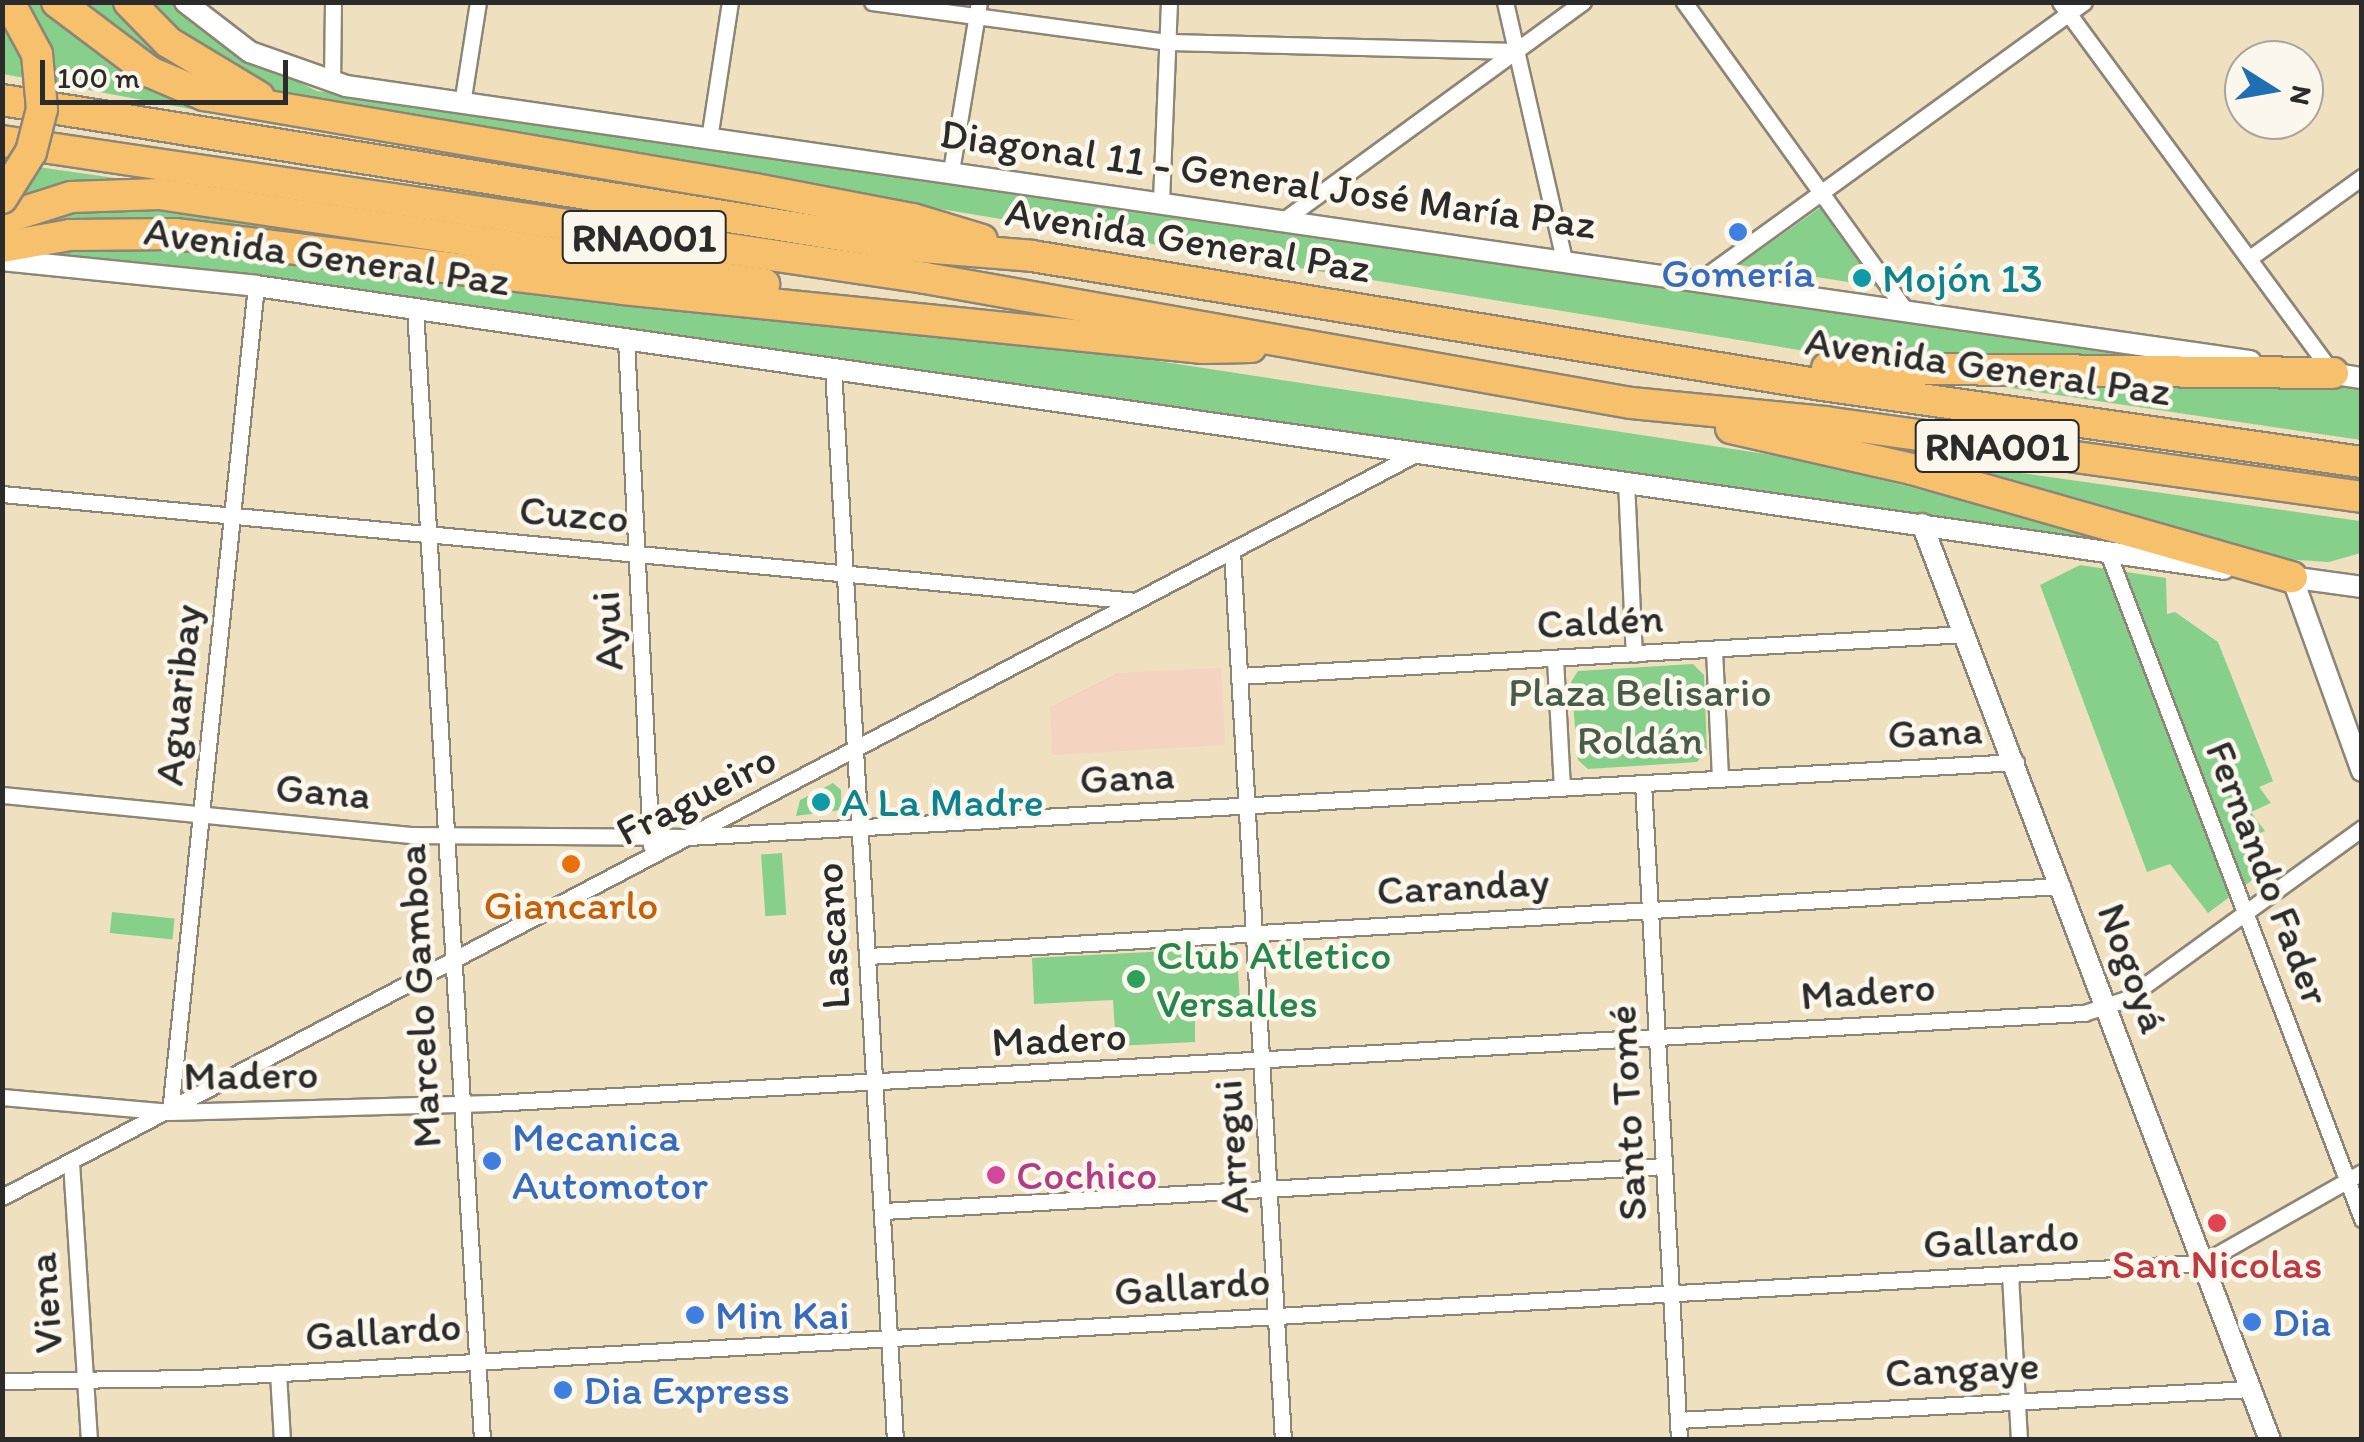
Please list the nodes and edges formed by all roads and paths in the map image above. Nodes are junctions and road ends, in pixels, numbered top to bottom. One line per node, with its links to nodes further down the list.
1 (9, 2): 27 (highway, bridge)
2 (57, 2): 21 (highway)
3 (129, 2): 21 (highway)
4 (186, 2): 18 (street, Diagonal 11 - General José María Paz)
5 (333, 2): 18 (street)
6 (478, 2): 20 (street)
7 (730, 2): 22 (street)
8 (872, 2): 15 (street)
9 (1169, 2): 16 (street)
10 (1505, 2): 17 (street)
11 (1583, 2): 17 (street)
12 (1684, 2): 26 (street)
13 (2084, 2): 14 (street)
14 (2064, 8): 26 (street); 33 (street)
15 (978, 10): 16 (street); 24 (street)
16 (1168, 42): 17 (street); 28 (street)
17 (1517, 51): 30 (street); 34 (street)
18 (332, 83): 20 (street, Diagonal 11 - General José María Paz)
19 (2, 100): 32 (highway, Avenida General Paz / RNA001)
20 (462, 104): 22 (street, Diagonal 11 - General José María Paz)
21 (298, 115): 32 (highway)
22 (709, 138): 24 (street, Diagonal 11 - General José María Paz)
23 (2, 141): 42 (highway, Avenida General Paz / RNA001)
24 (951, 171): 28 (street, Diagonal 11 - General José María Paz)
25 (2362, 177): 33 (street)
26 (1822, 191): 36 (street); 38 (street)
27 (2, 198)
28 (1161, 201): 30 (street, Diagonal 11 - General José María Paz)
29 (2, 219): 40 (highway)
30 (1285, 219): 34 (street, Diagonal 11 - General José María Paz)
31 (2, 248): 40 (highway)
32 (1032, 256): 43 (highway, Avenida General Paz / RNA001)
33 (2250, 257): 45 (street)
34 (1564, 259): 36 (street, Diagonal 11 - General José María Paz)
35 (2, 260): 37 (street, Avenida General Paz)
36 (1702, 278): 38 (street, Diagonal 11 - General José María Paz)
37 (256, 286): 39 (street, Avenida General Paz); 52 (street, Aguaribay)
38 (1904, 308): 45 (street, Diagonal 11 - General José María Paz)
39 (415, 309): 41 (street, Avenida General Paz); 54 (street, Marcelo Gamboa)
40 (948, 317): 42 (highway)
41 (626, 340): 44 (street, Avenida General Paz); 57 (street, Ayui)
42 (1284, 347): 46 (highway, Avenida General Paz / RNA001)
43 (1654, 358): 45 (highway); 48 (highway, Avenida General Paz / RNA001)
44 (834, 369): 47 (street, Avenida General Paz); 59 (street, Lascano)
45 (2347, 375)
46 (1631, 404): 51 (highway, Avenida General Paz / RNA001); 60 (highway)
47 (1419, 452): 49 (street, Avenida General Paz); 55 (street, Fragueiro)
48 (2362, 462)
49 (1626, 481): 53 (street, Avenida General Paz); 66 (street)
50 (2, 494): 52 (street, Cuzco)
51 (2362, 497)
52 (232, 516): 54 (street, Cuzco); 77 (street, Aguaribay)
53 (1922, 524): 56 (street, Avenida General Paz); 64 (street, Nogoyá)
54 (428, 535): 57 (street, Cuzco); 80 (street, Marcelo Gamboa)
55 (1232, 551): 63 (street, Fragueiro); 68 (street, Arregui)
56 (2108, 552): 60 (street, Avenida General Paz); 86 (street, Fernando Fader)
57 (638, 555): 59 (street, Cuzco); 81 (street, Ayui)
58 (2362, 569): 61 (street)
59 (844, 575): 63 (street, Cuzco); 69 (street, Lascano)
60 (2292, 577): 61 (street, Avenida General Paz); 71 (street)
61 (2340, 583): 62 (street, Avenida General Paz)
62 (2362, 586)
63 (1139, 601): 69 (street, Fragueiro)
64 (1965, 634): 65 (street, Caldén); 70 (street, Nogoyá)
65 (1714, 650): 66 (street, Caldén); 72 (street)
66 (1634, 654): 67 (street, Caldén)
67 (1555, 658): 68 (street, Caldén); 74 (street)
68 (1238, 676): 76 (street, Arregui)
69 (856, 750): 78 (street, Lascano); 82 (street, Fragueiro)
70 (2016, 762): 72 (street, Gana); 84 (street, Nogoyá)
71 (2362, 771)
72 (1720, 779): 73 (street, Gana)
73 (1642, 783): 74 (street, Gana); 85 (street, Santo Tomé)
74 (1562, 787): 76 (street, Gana)
75 (2, 795): 77 (street, Gana)
76 (1246, 805): 78 (street, Gana); 87 (street, Arregui)
77 (201, 815): 80 (street, Gana); 96 (street, Aguaribay)
78 (860, 827): 82 (street, Gana); 88 (street, Lascano)
79 (2362, 828): 86 (street)
80 (444, 836): 81 (street, Gana); 89 (street, Marcelo Gamboa)
81 (652, 836): 82 (street, Gana); 83 (street, Ayui)
82 (688, 837): 83 (street, Fragueiro)
83 (649, 858): 89 (street, Fragueiro)
84 (2062, 886): 85 (street, Caranday); 90 (street, Nogoyá)
85 (1651, 910): 87 (street, Caranday); 91 (street, Santo Tomé)
86 (2246, 913): 90 (street); 99 (street, Fernando Fader)
87 (1254, 934): 88 (street, Caranday); 92 (street, Arregui)
88 (868, 956): 93 (street, Lascano)
89 (453, 962): 95 (street, Marcelo Gamboa); 96 (street, Fragueiro)
90 (2108, 1008): 91 (street, Madero); 104 (street, Nogoyá)
91 (1658, 1040): 92 (street, Madero); 98 (street, Santo Tomé)
92 (1261, 1062): 93 (street, Madero); 100 (street, Arregui)
93 (876, 1084): 95 (street, Madero); 102 (street, Lascano)
94 (2, 1097): 96 (street, Madero)
95 (460, 1104): 96 (street, Madero); 109 (street, Marcelo Gamboa)
96 (170, 1112): 97 (street, Fragueiro)
97 (71, 1162): 101 (street, Fragueiro); 112 (street, Viena)
98 (1664, 1166): 100 (street); 106 (street, Santo Tomé)
99 (2354, 1176): 103 (street, Fernando Fader); 104 (street, Gallardo)
100 (1268, 1189): 102 (street); 107 (street, Arregui)
101 (2, 1197)
102 (884, 1211): 108 (street, Lascano)
103 (2362, 1219)
104 (2202, 1262): 105 (street, Gallardo); 113 (street, Nogoyá)
105 (2010, 1274): 106 (street, Gallardo); 114 (street)
106 (1671, 1294): 107 (street, Gallardo); 115 (street, Santo Tomé)
107 (1275, 1316): 108 (street, Gallardo); 120 (street, Arregui)
108 (890, 1340): 109 (street, Gallardo); 119 (street, Lascano)
109 (478, 1360): 110 (street, Gallardo); 118 (street, Marcelo Gamboa)
110 (278, 1373): 112 (street, Gallardo); 117 (street)
111 (2, 1381): 112 (street, Gallardo)
112 (86, 1382): 116 (street, Viena)
113 (2251, 1388): 114 (street, Cangaye); 123 (street, Nogoyá)
114 (2016, 1401): 115 (street, Cangaye); 122 (street)
115 (1678, 1420): 121 (street, Santo Tomé)
116 (89, 1440)
117 (282, 1440)
118 (482, 1440)
119 (895, 1440)
120 (1282, 1440)
121 (1679, 1440)
122 (2019, 1440)
123 (2270, 1440)

